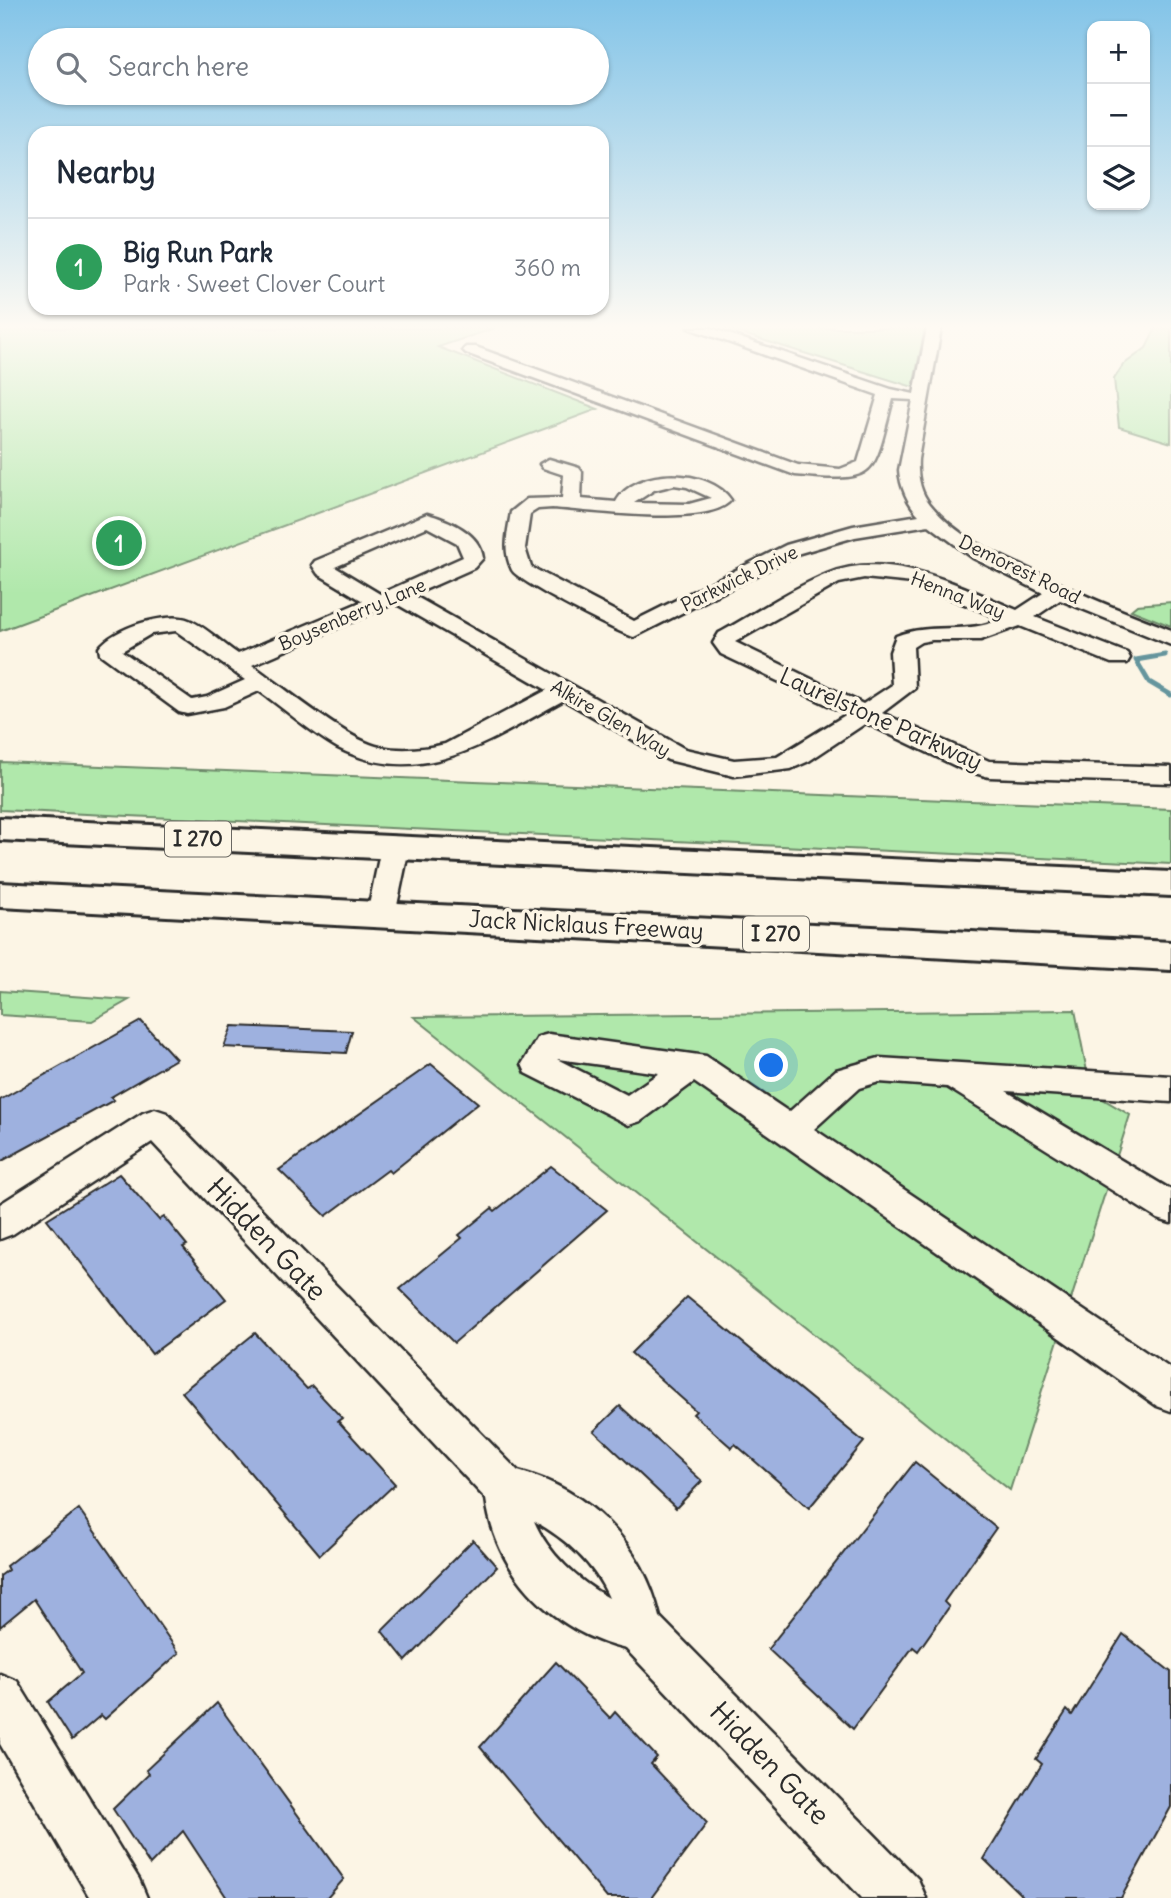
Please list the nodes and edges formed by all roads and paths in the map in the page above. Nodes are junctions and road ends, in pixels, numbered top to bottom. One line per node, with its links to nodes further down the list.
1 (648, 417): 2 (street)
2 (880, 417)
3 (918, 417): 7 (street, Demorest Road)
4 (550, 464): 5 (street)
5 (571, 503): 6 (street); 7 (street, Parkwick Drive)
6 (623, 507)
7 (930, 519): 9 (street, Demorest Road)
8 (467, 564): 10 (street, Boysenberry Lane); 10 (street, Alkire Glen Way)
9 (1060, 591): 11 (street, Alkire Glen Way); 12 (street, Demorest Road)
10 (388, 598): 15 (street, Boysenberry Lane); 17 (street, Alkire Glen Way)
11 (1018, 617): 13 (street, Henna Way); 14 (street, Henna Way); 18 (street, Alkire Glen Way)
12 (1171, 635)
13 (724, 643): 18 (street, Laurelstone Parkway)
14 (1119, 658)
15 (237, 663): 16 (street); 16 (street)
16 (262, 681): 17 (street)
17 (564, 691): 18 (street, Alkire Glen Way)
18 (866, 715): 19 (street, Laurelstone Parkway)
19 (1171, 775)
20 (0, 829): 21 (highway, I 270)
21 (396, 848): 22 (highway, I 270); 24 (street)
22 (1171, 884)
23 (0, 895): 24 (highway, Jack Nicklaus Freeway / I 270)
24 (381, 915): 25 (highway, Jack Nicklaus Freeway / I 270)
25 (1171, 956)
26 (694, 1065): 29 (street)
27 (951, 1074): 28 (street); 29 (street); 30 (street)
28 (1171, 1089)
29 (791, 1130): 32 (street)
30 (1171, 1208)
31 (0, 1223): 33 (street, Hidden Gate)
32 (1171, 1392)
33 (506, 1489): 34 (street, Hidden Gate); 34 (street)
34 (639, 1629): 37 (street, Hidden Gate)
35 (0, 1698): 36 (street)
36 (120, 1898)
37 (899, 1898)

